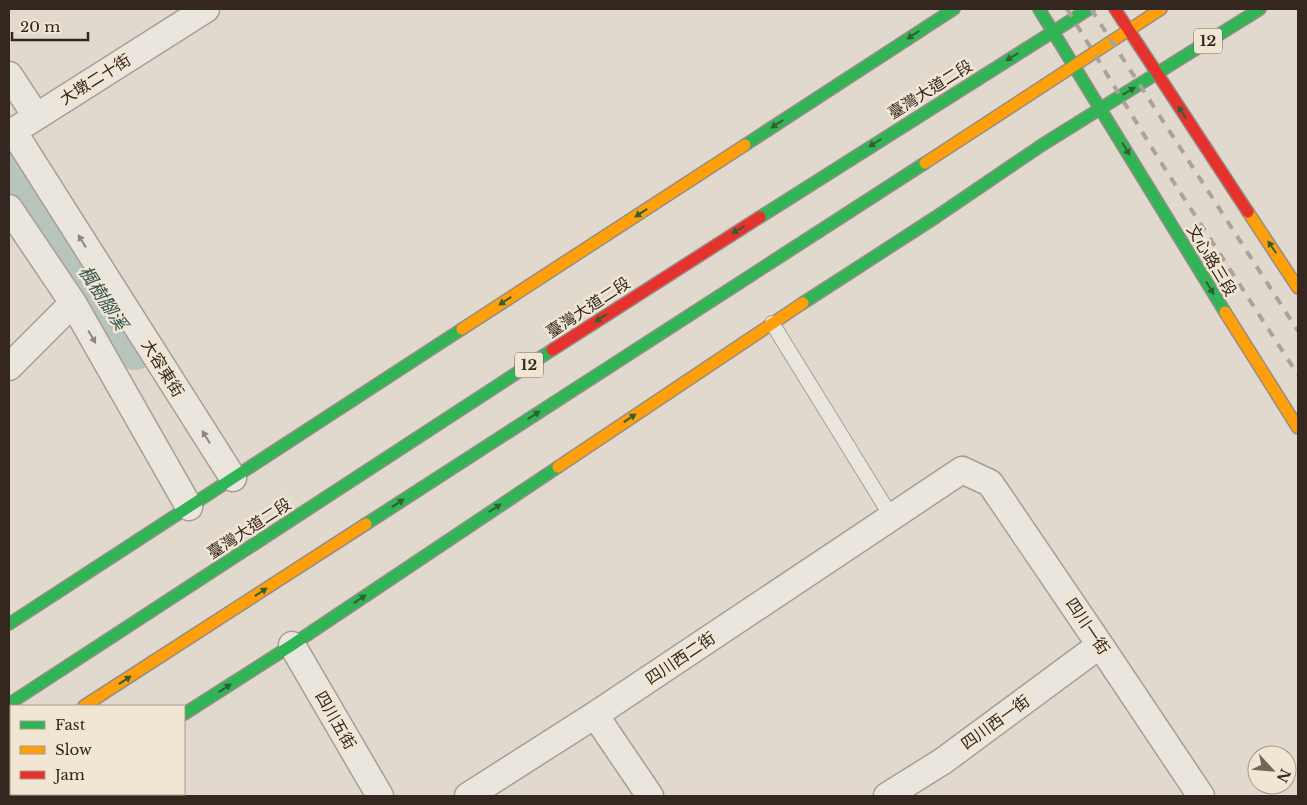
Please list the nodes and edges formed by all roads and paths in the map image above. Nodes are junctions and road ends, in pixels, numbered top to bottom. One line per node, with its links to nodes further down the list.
1 (206, 9): 14 (street, 大墩二十街)
2 (954, 9): 23 (main road, one-way to 23)
3 (1040, 9): 8 (main road, 文心路三段)
4 (1089, 9): 8 (main road, 臺灣大道二段 / 12)
5 (1116, 9): 9 (main road)
6 (1161, 9): 9 (main road)
7 (1260, 9): 11 (main road, 12)
8 (1054, 30): 10 (main road, 文心路三段); 29 (main road, 臺灣大道二段 / 12, one-way to 29)
9 (1129, 30): 10 (main road); 11 (main road)
10 (1075, 66): 13 (main road, 文心路三段); 30 (main road, one-way to 10)
11 (1157, 74): 13 (main road, 12, one-way to 11); 17 (main road, one-way to 11)
12 (9, 75): 14 (street)
13 (1100, 107): 19 (main road, 12); 21 (main road, 文心路三段, one-way to 21)
14 (36, 116): 15 (street, 大墩二十街)
15 (11, 132): 23 (street, 大容東街, one-way to 15)
16 (9, 208): 18 (street)
17 (1296, 280)
18 (73, 303): 20 (street); 24 (street, one-way to 24)
19 (772, 322): 25 (lane); 27 (main road, 12, one-way to 19)
20 (9, 367)
21 (1298, 428)
22 (962, 470): 25 (street, 四川西二街); 28 (street, 四川一街)
23 (232, 478): 24 (main road)
24 (189, 507): 26 (main road)
25 (891, 516): 32 (street, 四川西二街)
26 (9, 624)
27 (292, 645): 31 (main road, 12, one-way to 27); 33 (street, 四川五街)
28 (1100, 645): 36 (street, 四川西一街); 37 (street, 四川一街)
29 (9, 704)
30 (86, 705)
31 (185, 713)
32 (595, 715): 34 (street, 四川西二街); 35 (street)
33 (380, 796)
34 (468, 796)
35 (650, 796)
36 (886, 796)
37 (1201, 796)

